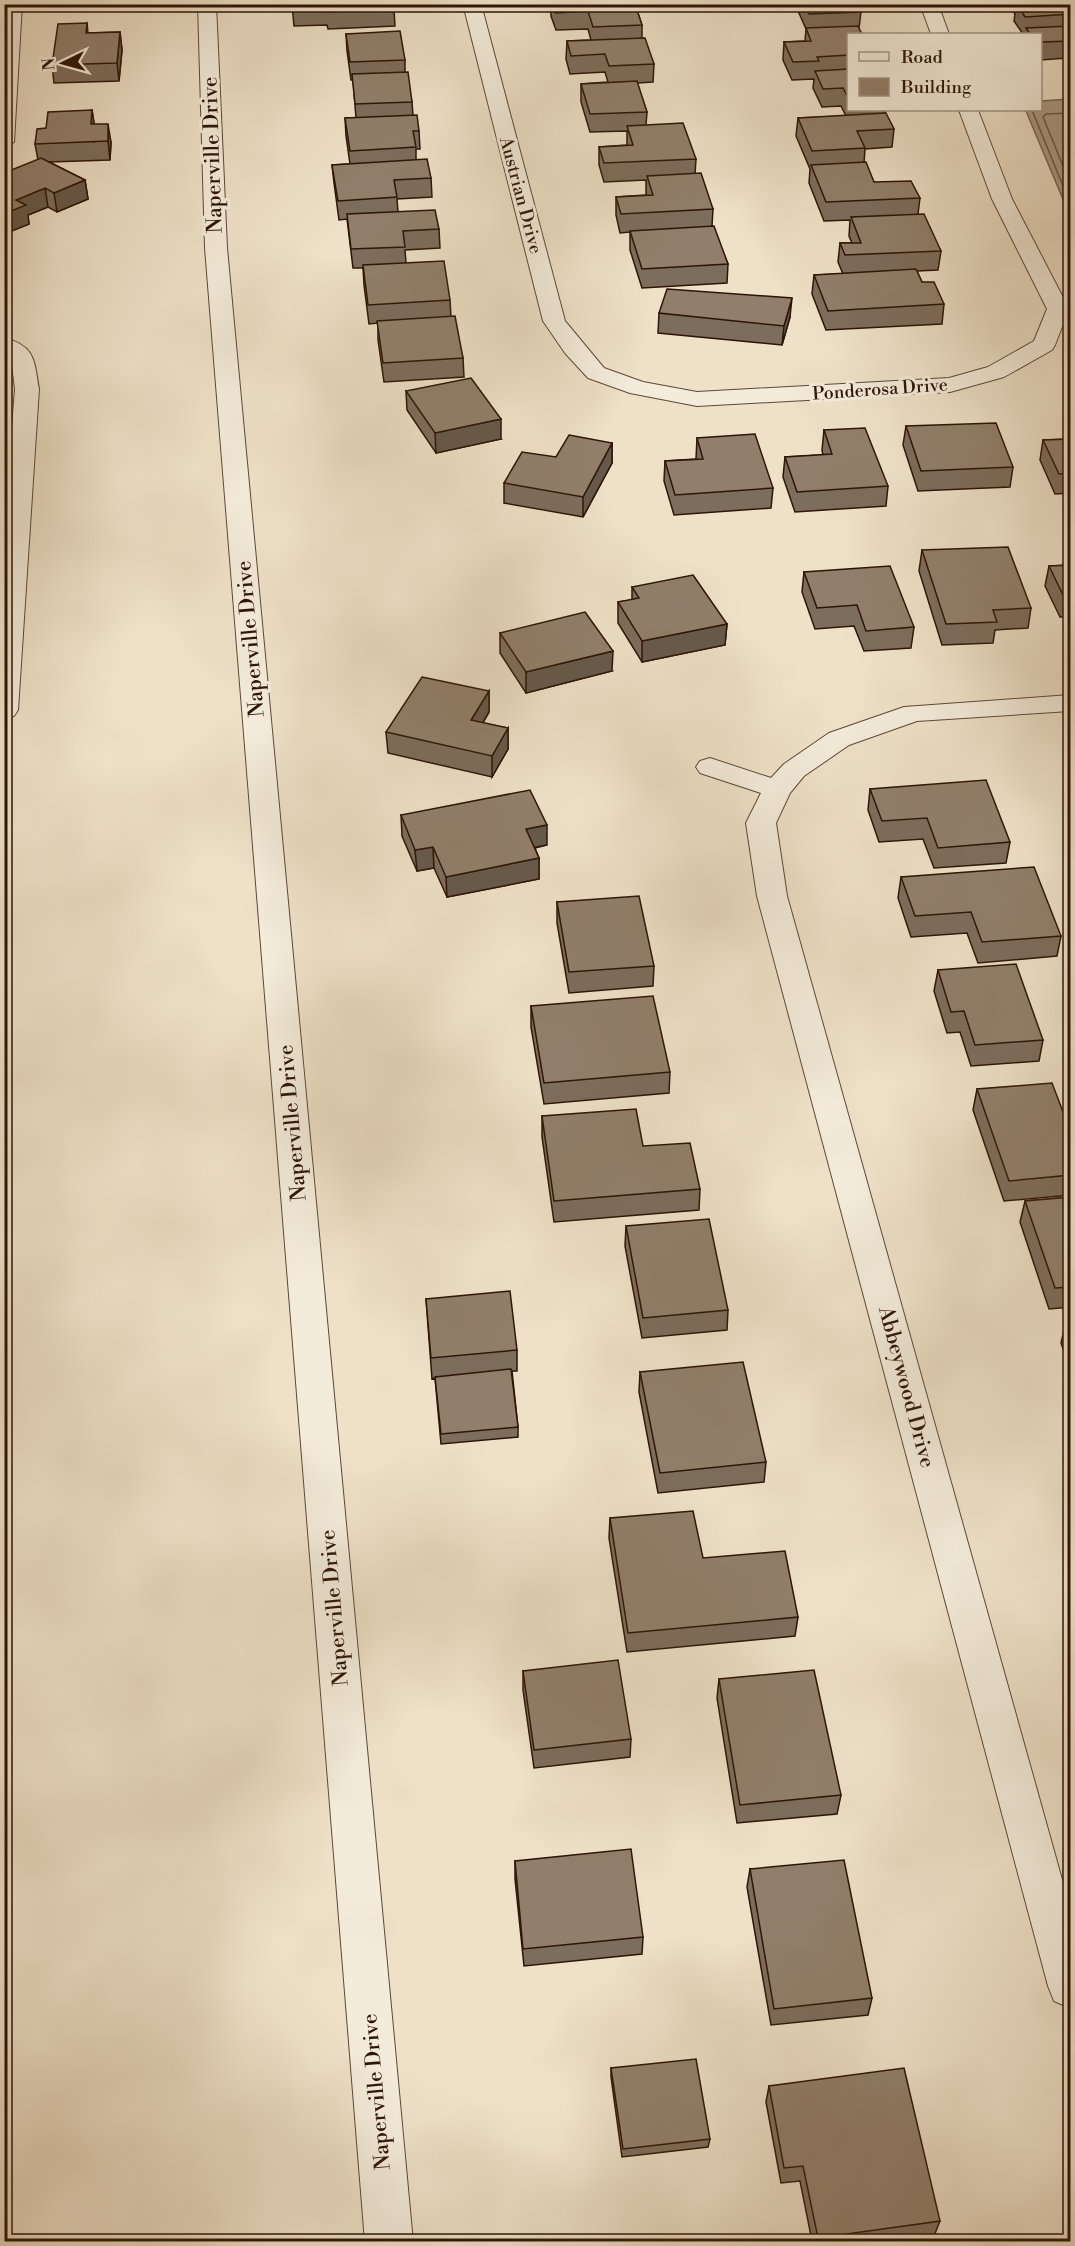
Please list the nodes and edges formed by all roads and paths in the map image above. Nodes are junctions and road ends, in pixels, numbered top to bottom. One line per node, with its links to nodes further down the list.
1 (13, 4): 7 (street)
2 (207, 4): 16 (street, Naperville Drive)
3 (472, 4): 9 (street, Austrian Drive)
4 (929, 4): 5 (street)
5 (940, 33)
6 (968, 111): 9 (street, Ponderosa Drive)
7 (4, 142)
8 (4, 345): 10 (street)
9 (596, 373)
10 (8, 624): 12 (street)
11 (1071, 703): 14 (street, Abbeywood Drive)
12 (4, 710)
13 (710, 767): 14 (street)
14 (777, 789): 15 (street, Abbeywood Drive)
15 (1071, 1986)
16 (389, 2241)

